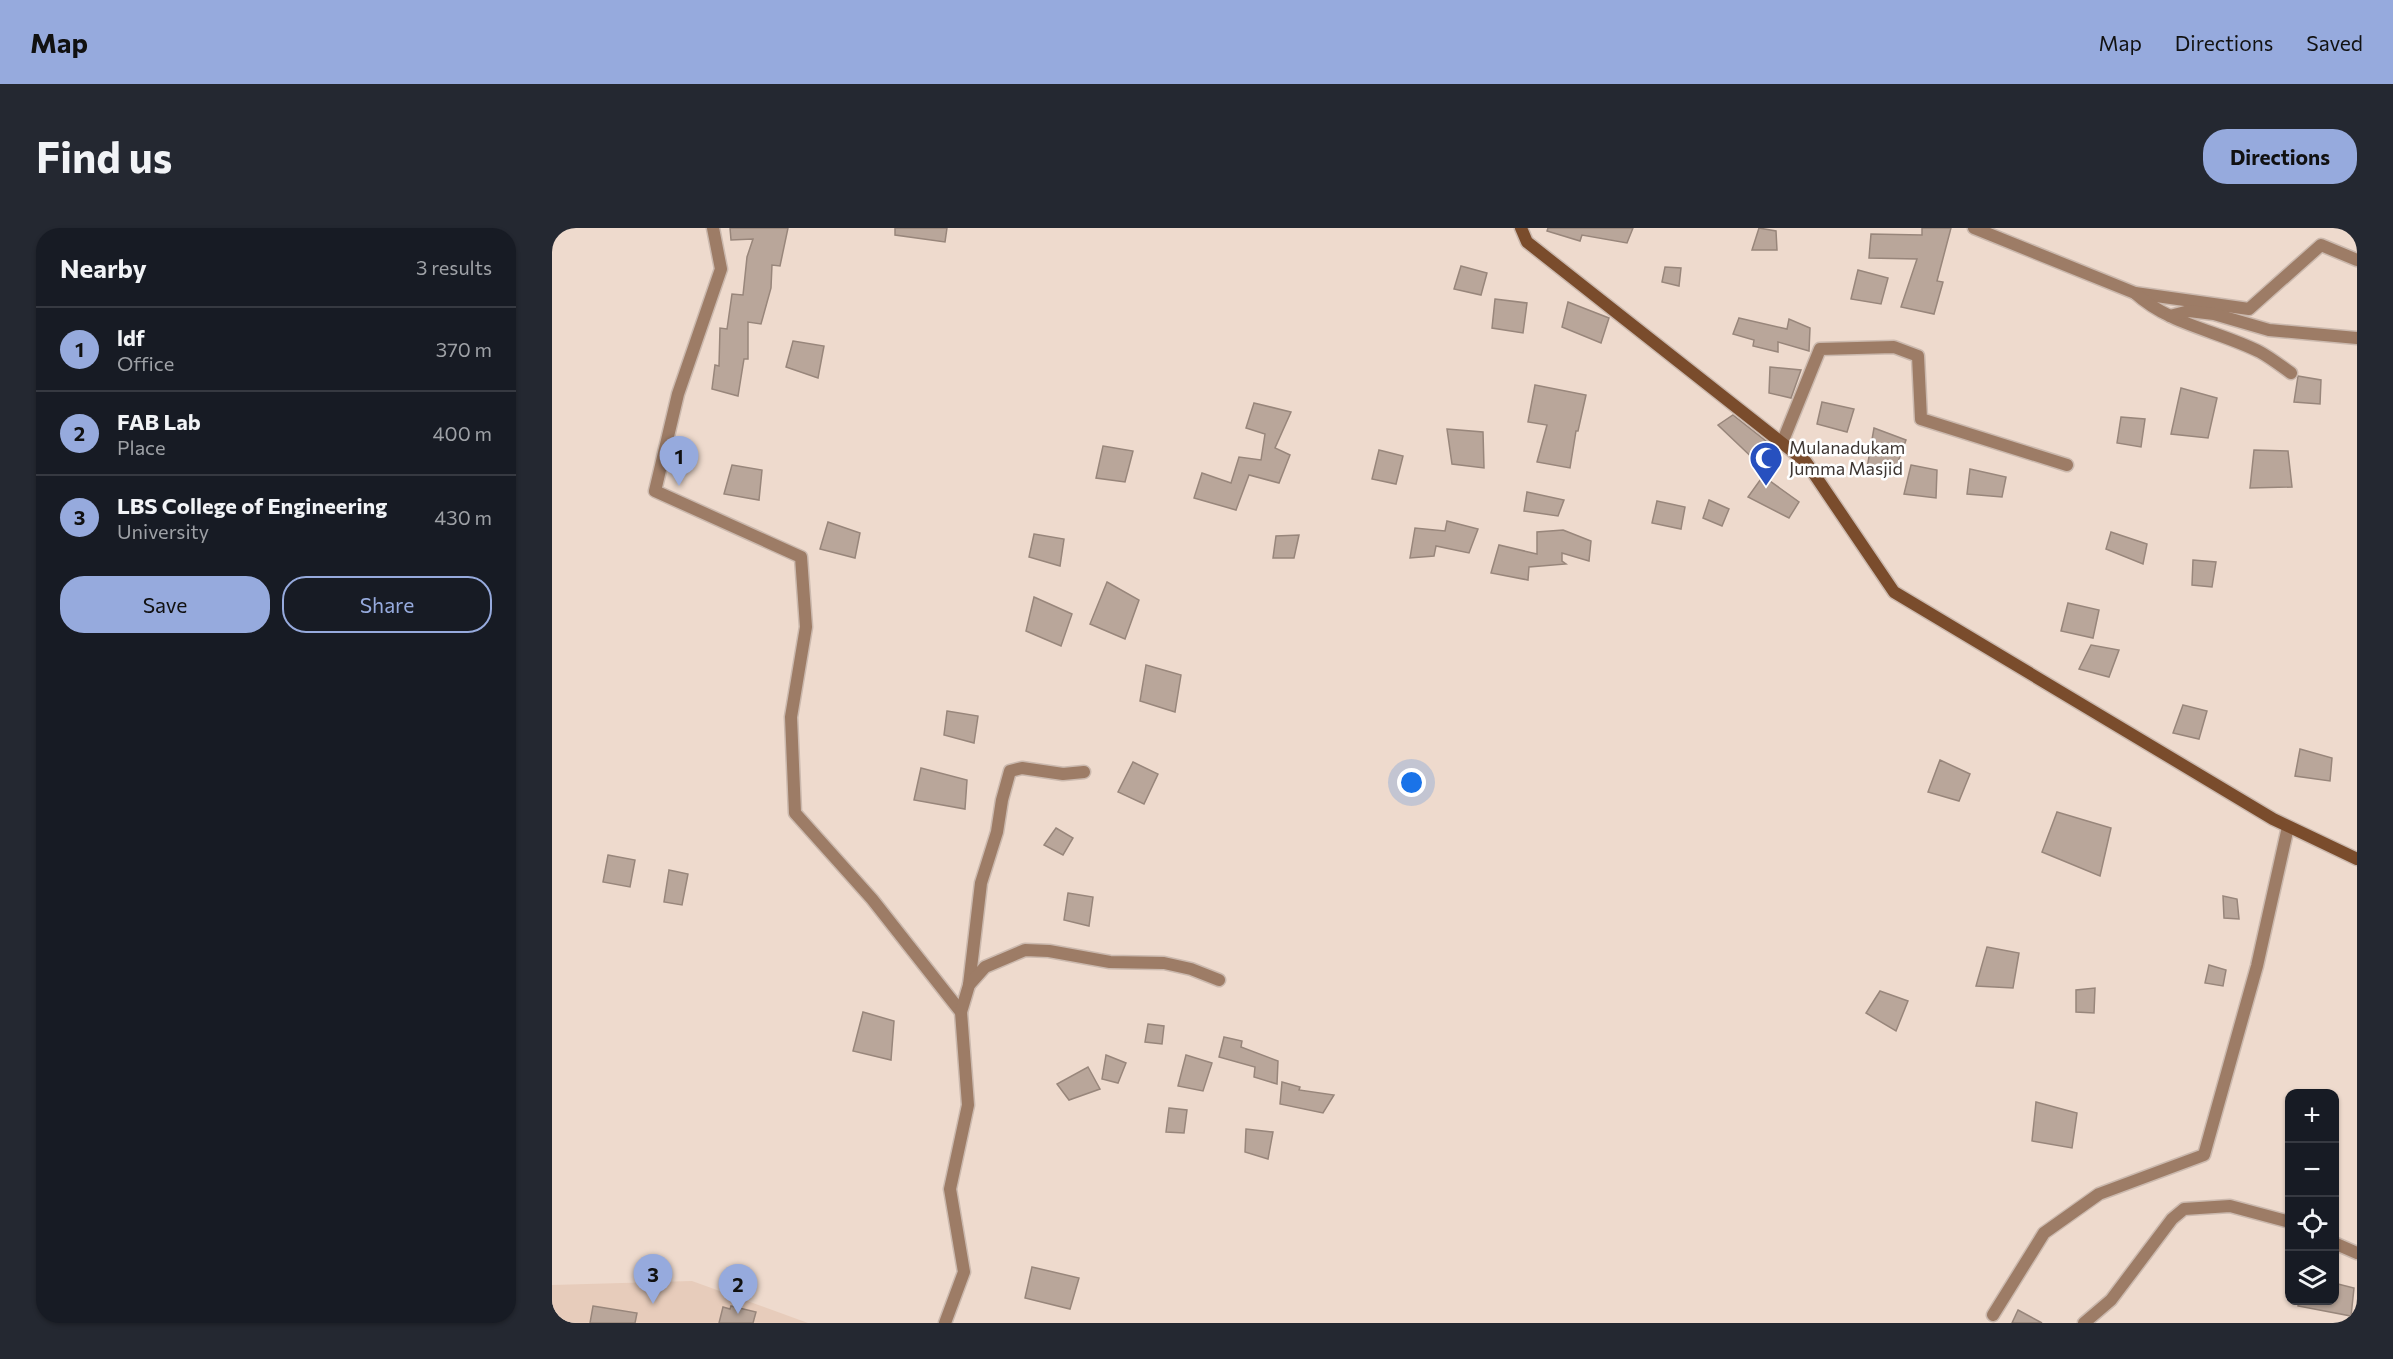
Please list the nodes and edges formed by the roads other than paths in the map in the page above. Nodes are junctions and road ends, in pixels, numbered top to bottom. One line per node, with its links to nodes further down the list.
1 (713, 228): 16 (street)
2 (1521, 228): 9 (main road)
3 (1974, 228): 5 (street)
4 (2357, 260): 5 (street)
5 (2136, 293): 6 (street)
6 (2170, 316): 7 (street); 8 (street)
7 (2357, 339)
8 (2291, 373)
9 (1782, 443): 10 (street); 12 (main road)
10 (2067, 465)
11 (1084, 772): 15 (street)
12 (2288, 827): 13 (main road); 20 (street)
13 (2357, 859)
14 (1219, 980): 15 (street)
15 (969, 985): 16 (street)
16 (961, 1012): 21 (street)
17 (2285, 1221): 22 (street)
18 (2339, 1245): 19 (street)
19 (2357, 1253)
20 (1993, 1315)
21 (945, 1323)
22 (2084, 1323)

